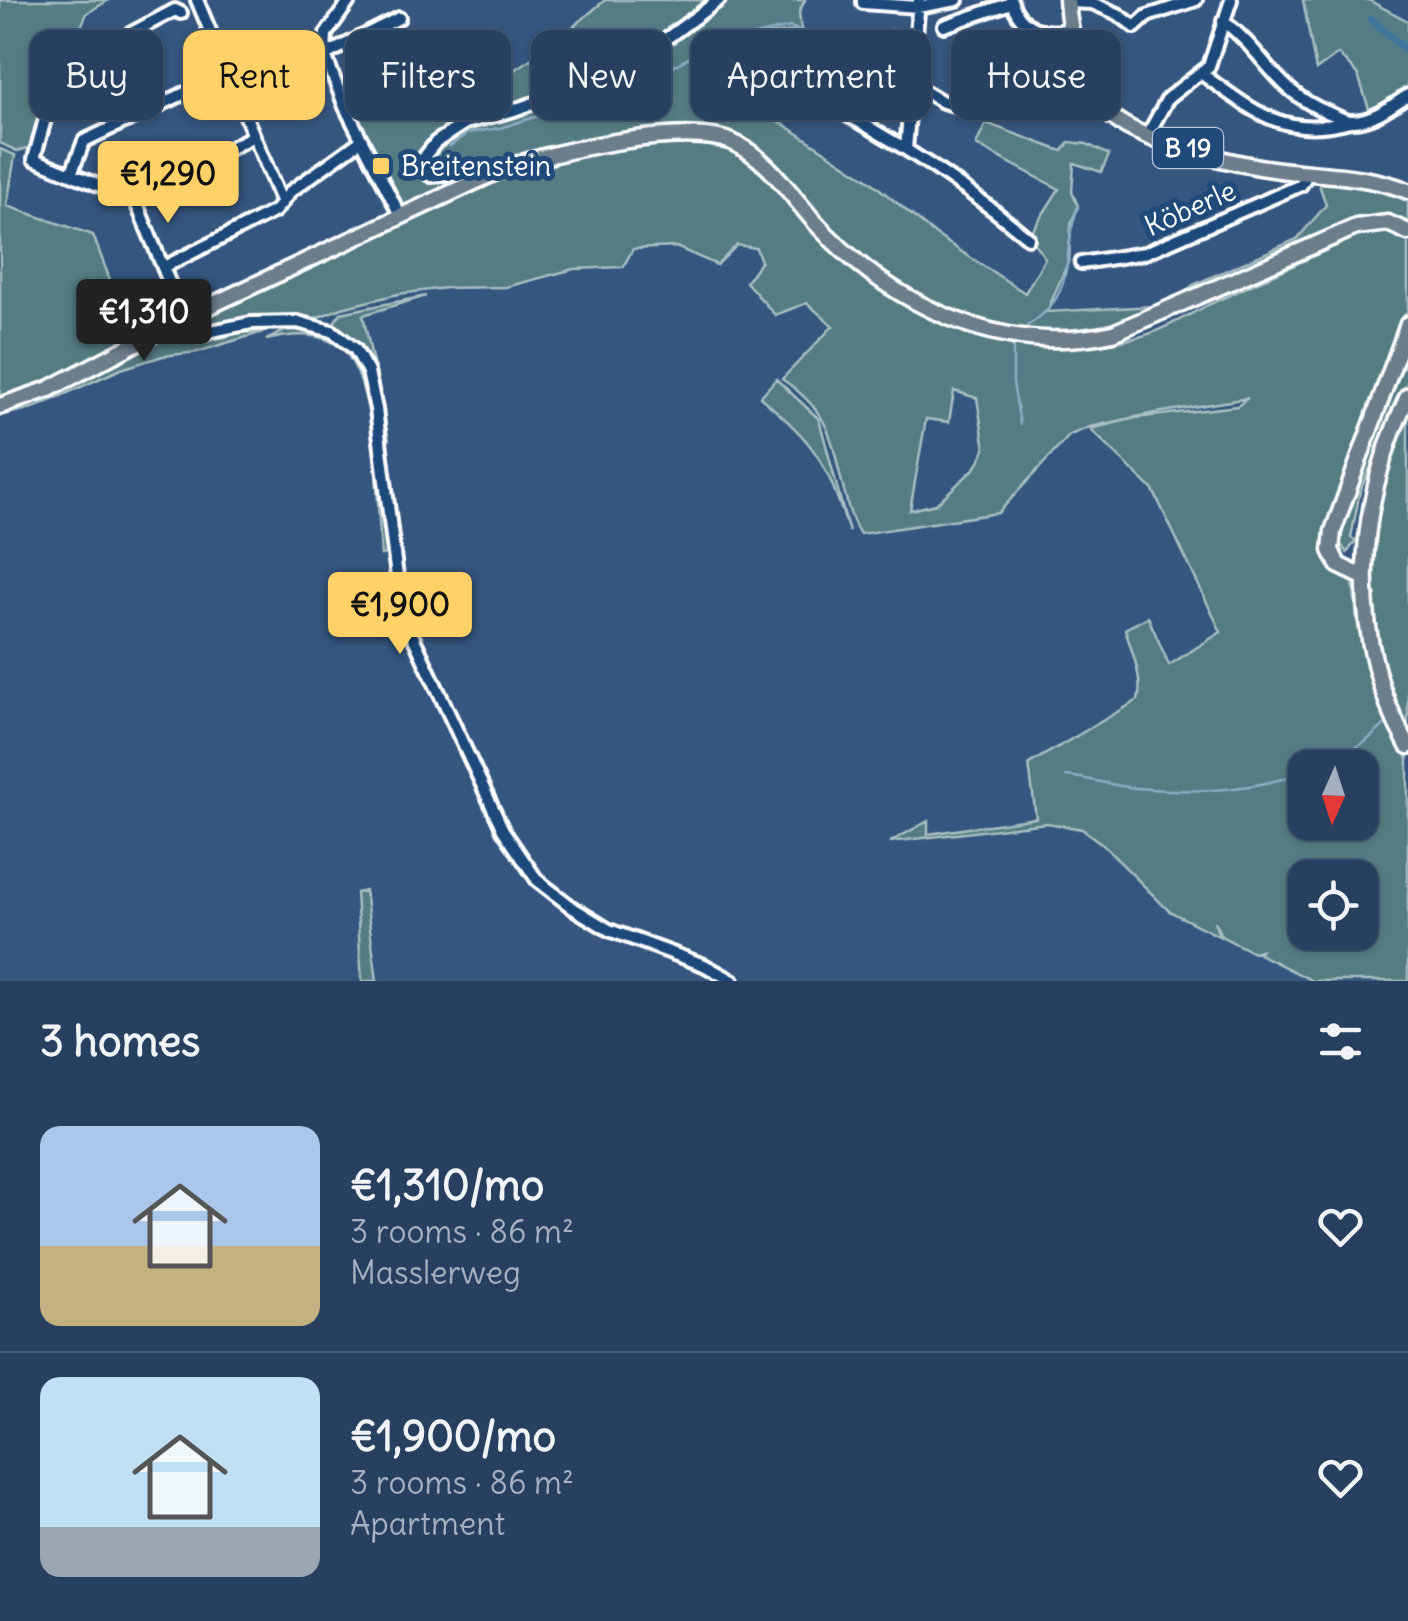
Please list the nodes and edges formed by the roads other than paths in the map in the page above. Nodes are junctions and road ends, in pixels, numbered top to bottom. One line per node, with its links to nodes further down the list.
1 (198, 0): 26 (street)
2 (350, 0): 17 (street)
3 (719, 0): 30 (street)
4 (957, 0): 10 (street)
5 (1196, 0): 7 (street)
6 (1231, 0): 13 (street)
7 (1067, 1): 15 (main road, B 19)
8 (863, 2): 10 (street)
9 (1011, 2): 14 (street); 15 (street)
10 (918, 4): 16 (street)
11 (181, 13): 32 (street)
12 (399, 18): 18 (street)
13 (1223, 21): 20 (street); 25 (street)
14 (944, 26)
15 (1072, 28): 27 (main road, B 19)
16 (916, 30)
17 (325, 45)
18 (325, 55)
19 (325, 58): 28 (street)
20 (1202, 74): 25 (street); 27 (street)
21 (183, 94): 32 (street)
22 (1408, 96): 25 (street)
23 (855, 120): 29 (street)
24 (909, 120): 29 (street)
25 (1350, 121)
26 (253, 136): 34 (street); 35 (street)
27 (1147, 136): 31 (main road, B 19)
28 (362, 140): 35 (street); 36 (street)
29 (906, 149): 38 (street)
30 (500, 170): 36 (main road); 37 (main road)
31 (1308, 173): 33 (main road, B 19); 39 (street, Köberle)
32 (71, 174): 34 (street)
33 (1408, 191)
34 (135, 200): 40 (street)
35 (282, 203): 40 (street)
36 (400, 215): 41 (main road)
37 (1408, 232)
38 (1028, 238)
39 (1080, 262)
40 (164, 267): 41 (street)
41 (184, 318): 44 (main road); 47 (street)
42 (1408, 324): 45 (main road)
43 (1408, 396): 45 (main road)
44 (0, 406)
45 (1363, 577): 46 (main road)
46 (1408, 746)
47 (733, 981)

